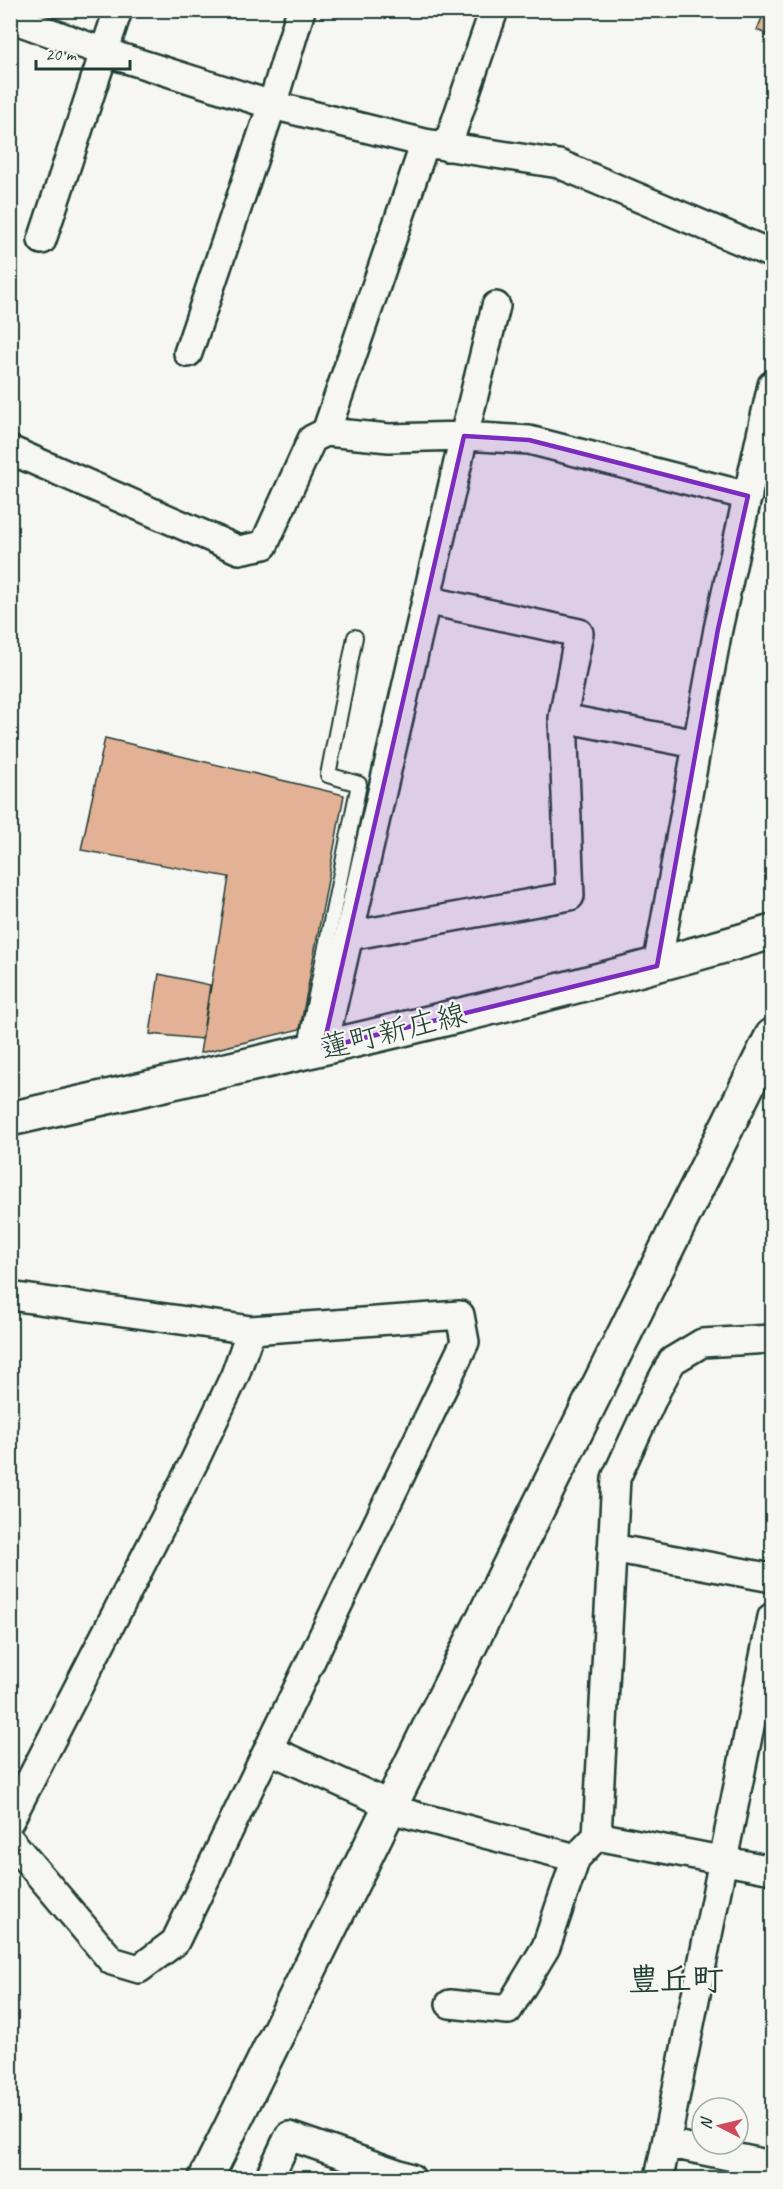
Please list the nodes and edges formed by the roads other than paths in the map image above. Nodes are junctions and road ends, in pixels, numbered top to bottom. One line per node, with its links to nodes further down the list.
1 (118, 10): 5 (street)
2 (301, 10): 6 (street)
3 (494, 10): 7 (street)
4 (10, 18): 5 (street)
5 (104, 52): 6 (street); 8 (street)
6 (272, 105): 7 (street); 11 (street)
7 (436, 145): 9 (street); 13 (street)
8 (42, 240)
9 (772, 254)
10 (496, 306): 14 (street)
11 (188, 353)
12 (772, 385): 16 (street)
13 (327, 432): 14 (street); 15 (street)
14 (464, 436): 16 (street); 17 (street)
15 (10, 450)
16 (748, 495): 20 (street)
17 (426, 600): 19 (street); 22 (street)
18 (355, 637): 25 (lane)
19 (563, 718): 20 (street); 22 (street)
20 (696, 744): 23 (street)
21 (772, 932): 23 (street, 蓮町新庄線)
22 (349, 936): 25 (street)
23 (657, 966): 25 (street, 蓮町新庄線)
24 (772, 1036): 34 (street)
25 (314, 1050): 26 (street, 蓮町新庄線)
26 (10, 1119)
27 (10, 1296): 28 (street)
28 (251, 1330): 33 (street); 35 (street)
29 (772, 1339): 30 (street)
30 (612, 1548): 31 (street); 36 (street)
31 (772, 1578)
32 (772, 1617): 39 (street)
33 (268, 1749): 34 (street); 37 (street)
34 (390, 1805): 38 (street); 44 (street)
35 (10, 1820)
36 (597, 1836): 38 (street); 39 (street)
37 (10, 1840)
38 (576, 1858): 41 (street)
39 (723, 1860): 40 (street); 42 (street)
40 (772, 1870)
41 (450, 2004)
42 (666, 2143): 43 (street); 47 (street)
43 (772, 2165)
44 (206, 2178)
45 (269, 2178): 46 (street)
46 (411, 2178)
47 (659, 2178)

